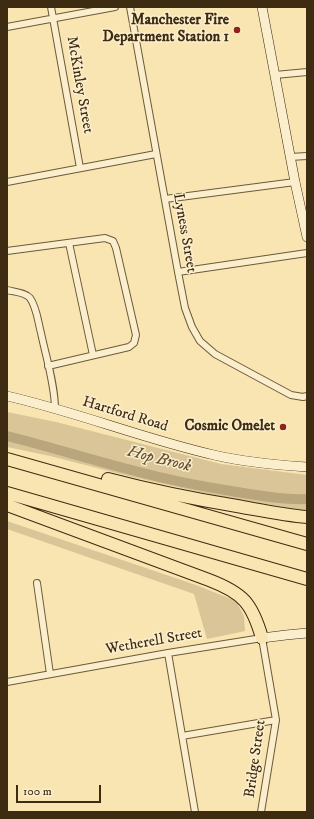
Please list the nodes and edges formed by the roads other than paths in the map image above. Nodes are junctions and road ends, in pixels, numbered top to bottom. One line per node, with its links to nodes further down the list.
1 (51, 7): 5 (street, McKinley Street)
2 (115, 7): 5 (street)
3 (130, 7): 9 (street, Lyness Street)
4 (262, 7): 8 (main road)
5 (53, 18): 6 (street); 12 (street, McKinley Street)
6 (7, 27)
7 (307, 72): 8 (street)
8 (275, 75): 11 (main road)
9 (156, 154): 12 (street); 15 (street, Lyness Street)
10 (307, 156): 11 (street)
11 (290, 157): 14 (main road)
12 (80, 168): 13 (street)
13 (7, 182)
14 (295, 182): 15 (street); 16 (main road)
15 (165, 200): 20 (street, Lyness Street)
16 (307, 237)
17 (69, 243): 18 (street); 22 (street); 22 (street)
18 (7, 251)
19 (307, 253): 20 (street)
20 (178, 272): 25 (street, Lyness Street)
21 (7, 290): 23 (street)
22 (93, 355): 23 (street)
23 (48, 366): 26 (street)
24 (7, 396): 26 (main road, Hartford Road)
25 (307, 396)
26 (55, 409): 28 (main road, Hartford Road)
27 (7, 459): 29 (highway)
28 (307, 467)
29 (45, 469): 32 (highway); 33 (highway)
30 (7, 493): 34 (highway)
31 (7, 506): 37 (highway)
32 (307, 517)
33 (307, 544)
34 (307, 578)
35 (37, 583): 39 (street)
36 (307, 633): 37 (main road, Wetherell Street)
37 (262, 638): 38 (street, Wetherell Street); 41 (street, Bridge Street)
38 (168, 653): 39 (street, Wetherell Street); 42 (street)
39 (50, 674): 40 (street, Wetherell Street)
40 (7, 682)
41 (276, 720): 42 (street); 44 (street, Bridge Street)
42 (182, 736): 43 (street)
43 (194, 812)
44 (261, 812)

